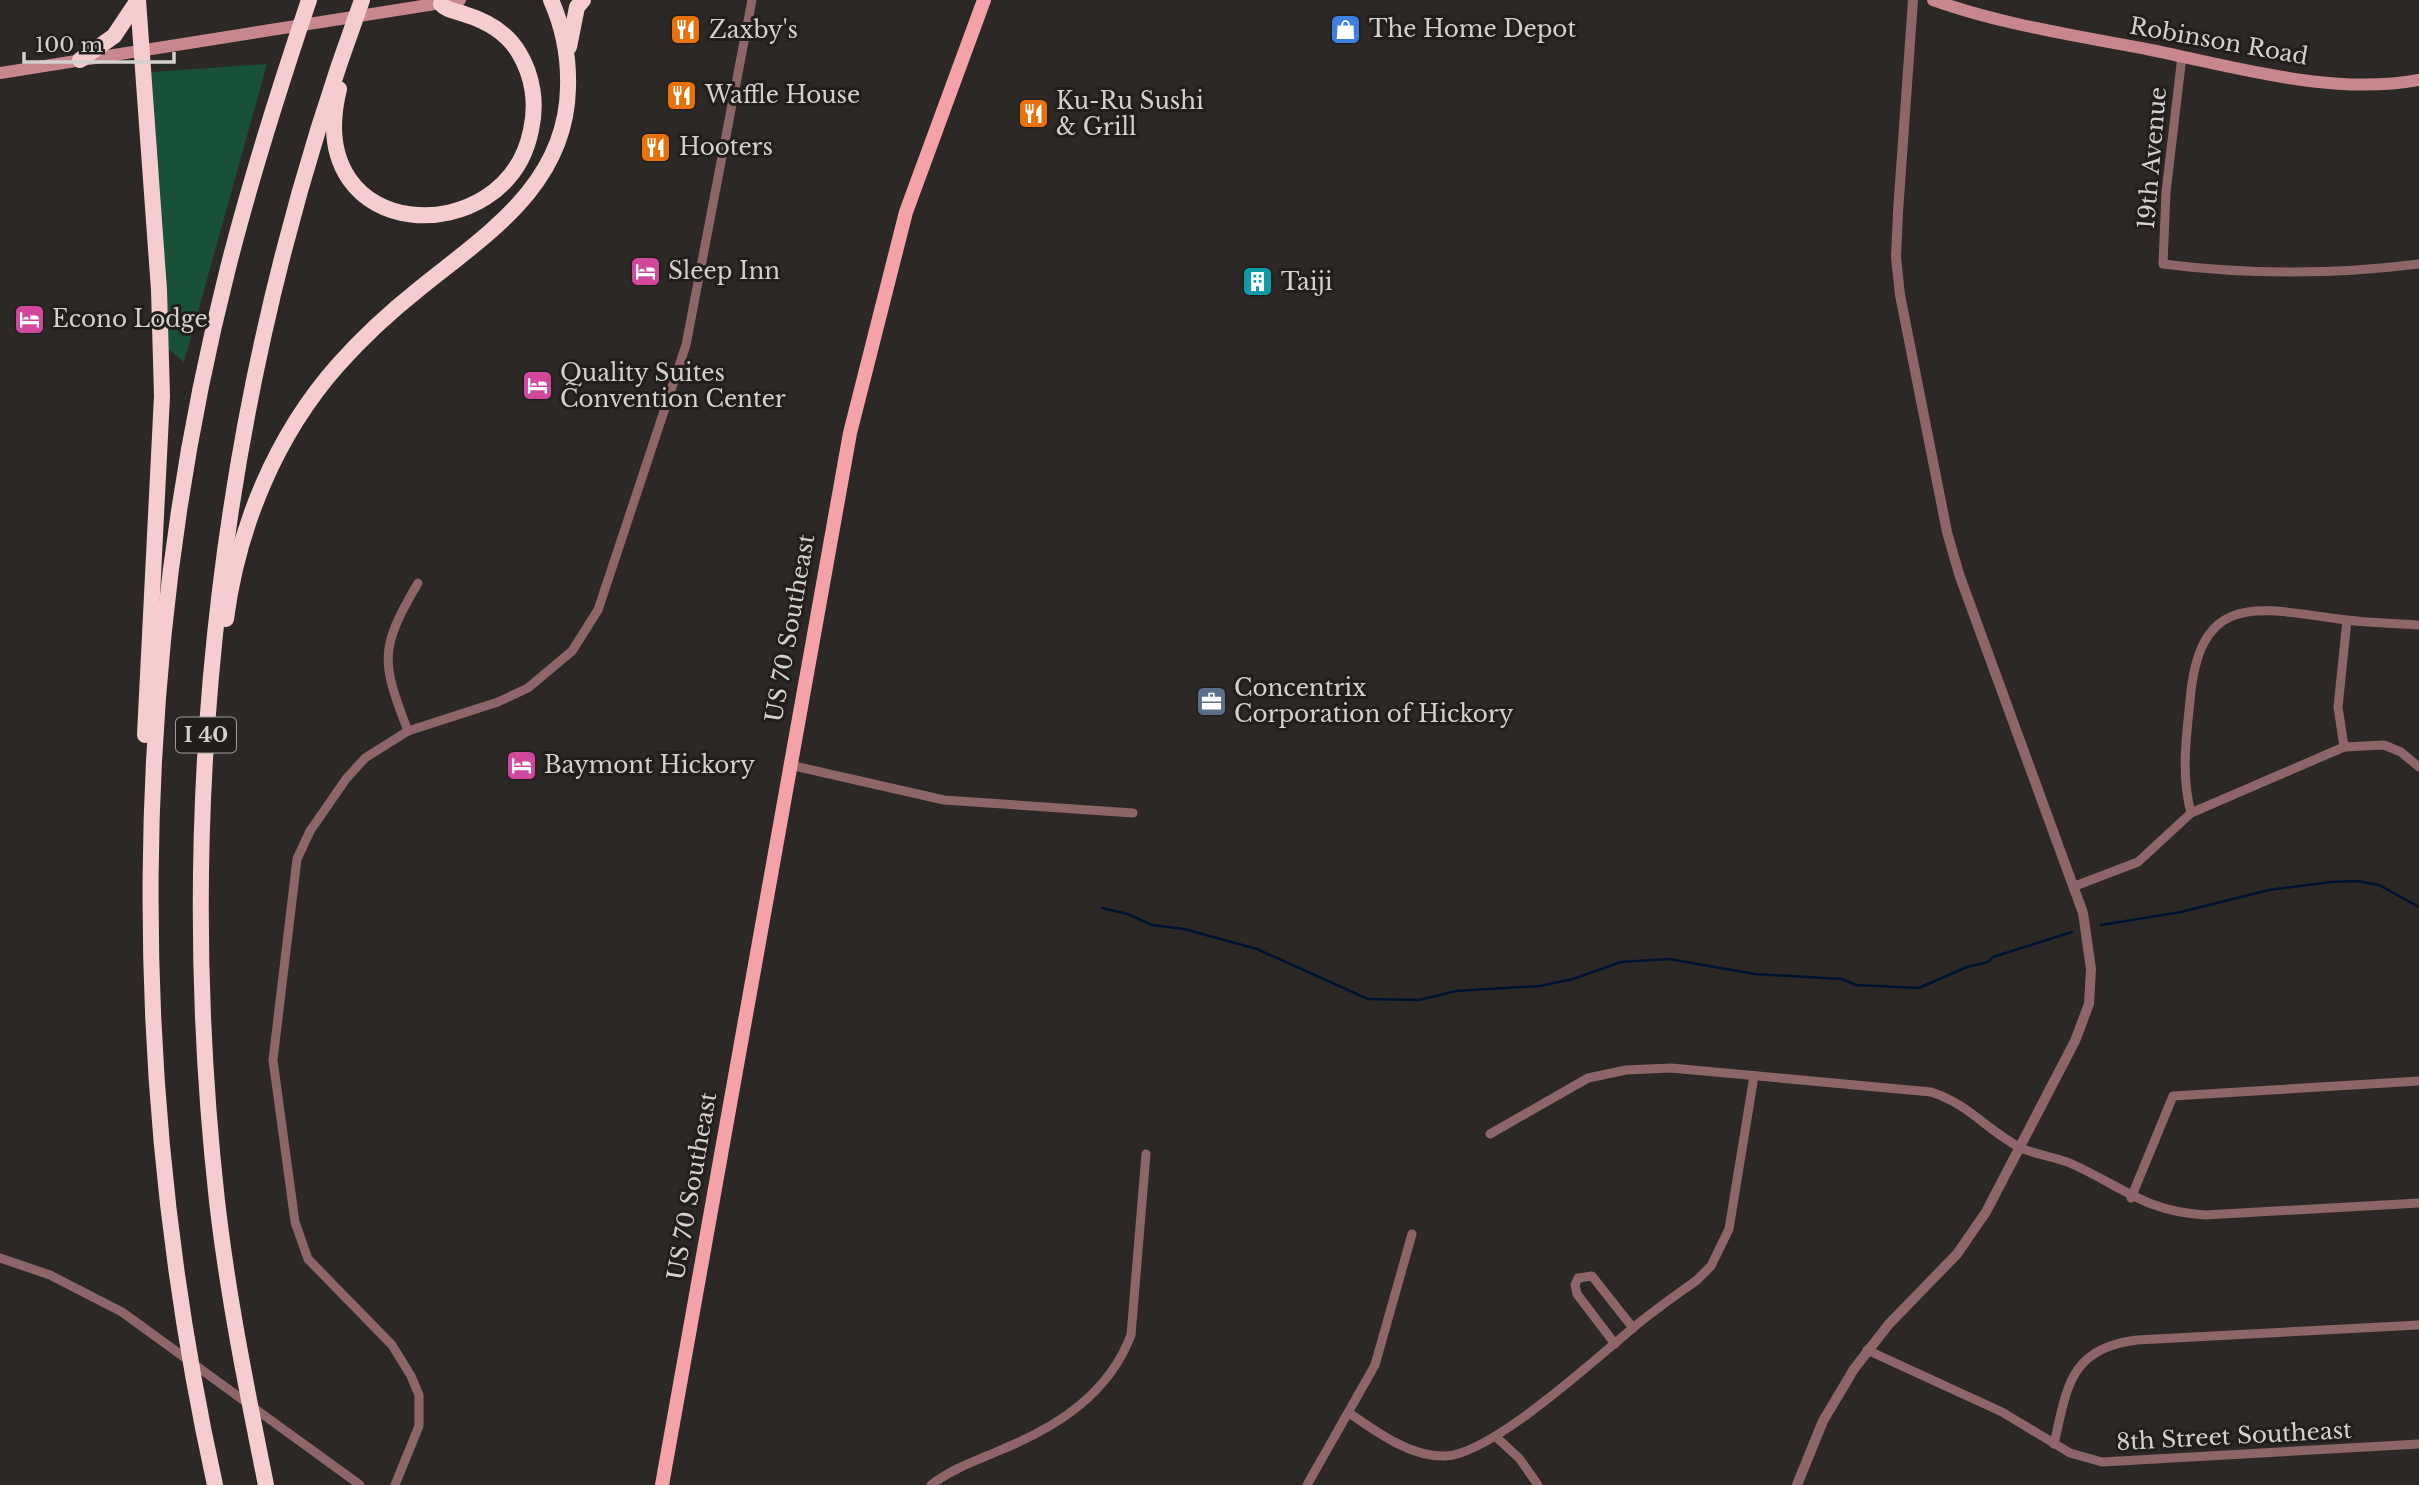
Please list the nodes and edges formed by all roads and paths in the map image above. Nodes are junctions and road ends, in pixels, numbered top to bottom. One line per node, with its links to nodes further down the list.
1 (138, 0): 13 (highway); 15 (highway)
2 (309, 0): 31 (highway, I 40)
3 (362, 0): 12 (highway, I 40)
4 (460, 0): 11 (main road)
5 (551, 0): 16 (highway)
6 (583, 0): 16 (highway)
7 (752, 0): 23 (street)
8 (984, 0): 25 (main road, US 70 Southeast)
9 (1913, 0): 30 (street)
10 (1933, 0): 14 (main road, Robinson Road)
11 (441, 5): 12 (highway); 13 (main road)
12 (349, 37): 27 (highway, I 40)
13 (143, 50): 15 (main road); 31 (highway)
14 (2182, 56): 18 (main road, Robinson Road); 19 (street, 19th Avenue)
15 (80, 60): 17 (main road)
16 (568, 67): 27 (highway)
17 (0, 73)
18 (2419, 80)
19 (2419, 264)
20 (418, 583): 23 (street)
21 (2347, 620): 22 (street); 24 (street); 29 (street)
22 (2419, 625)
23 (408, 731): 53 (street)
24 (2344, 747): 26 (street); 29 (street)
25 (790, 765): 28 (street); 54 (main road, US 70 Southeast)
26 (2419, 766)
27 (203, 788): 51 (highway, I 40)
28 (1133, 813)
29 (2191, 813): 30 (street)
30 (2075, 886): 35 (street)
31 (153, 1010): 50 (highway, I 40)
32 (1754, 1076): 34 (street); 35 (street); 42 (street)
33 (2419, 1081): 37 (street)
34 (1490, 1134)
35 (2021, 1147): 37 (street); 44 (street)
36 (1146, 1154): 55 (street)
37 (2131, 1198): 38 (street)
38 (2419, 1203)
39 (1412, 1234): 45 (street)
40 (0, 1258): 52 (street)
41 (2419, 1325): 48 (street)
42 (1633, 1328): 43 (street); 43 (street)
43 (1615, 1343): 47 (street)
44 (1867, 1350): 48 (street, 8th Street Southeast); 58 (street)
45 (1349, 1413): 47 (street); 56 (street)
46 (2419, 1436): 49 (street)
47 (1496, 1437): 57 (street)
48 (2054, 1444): 49 (street, 8th Street Southeast)
49 (2419, 1444)
50 (215, 1485)
51 (266, 1485)
52 (360, 1485)
53 (395, 1485)
54 (662, 1485)
55 (931, 1485)
56 (1307, 1485)
57 (1538, 1485)
58 (1797, 1485)

